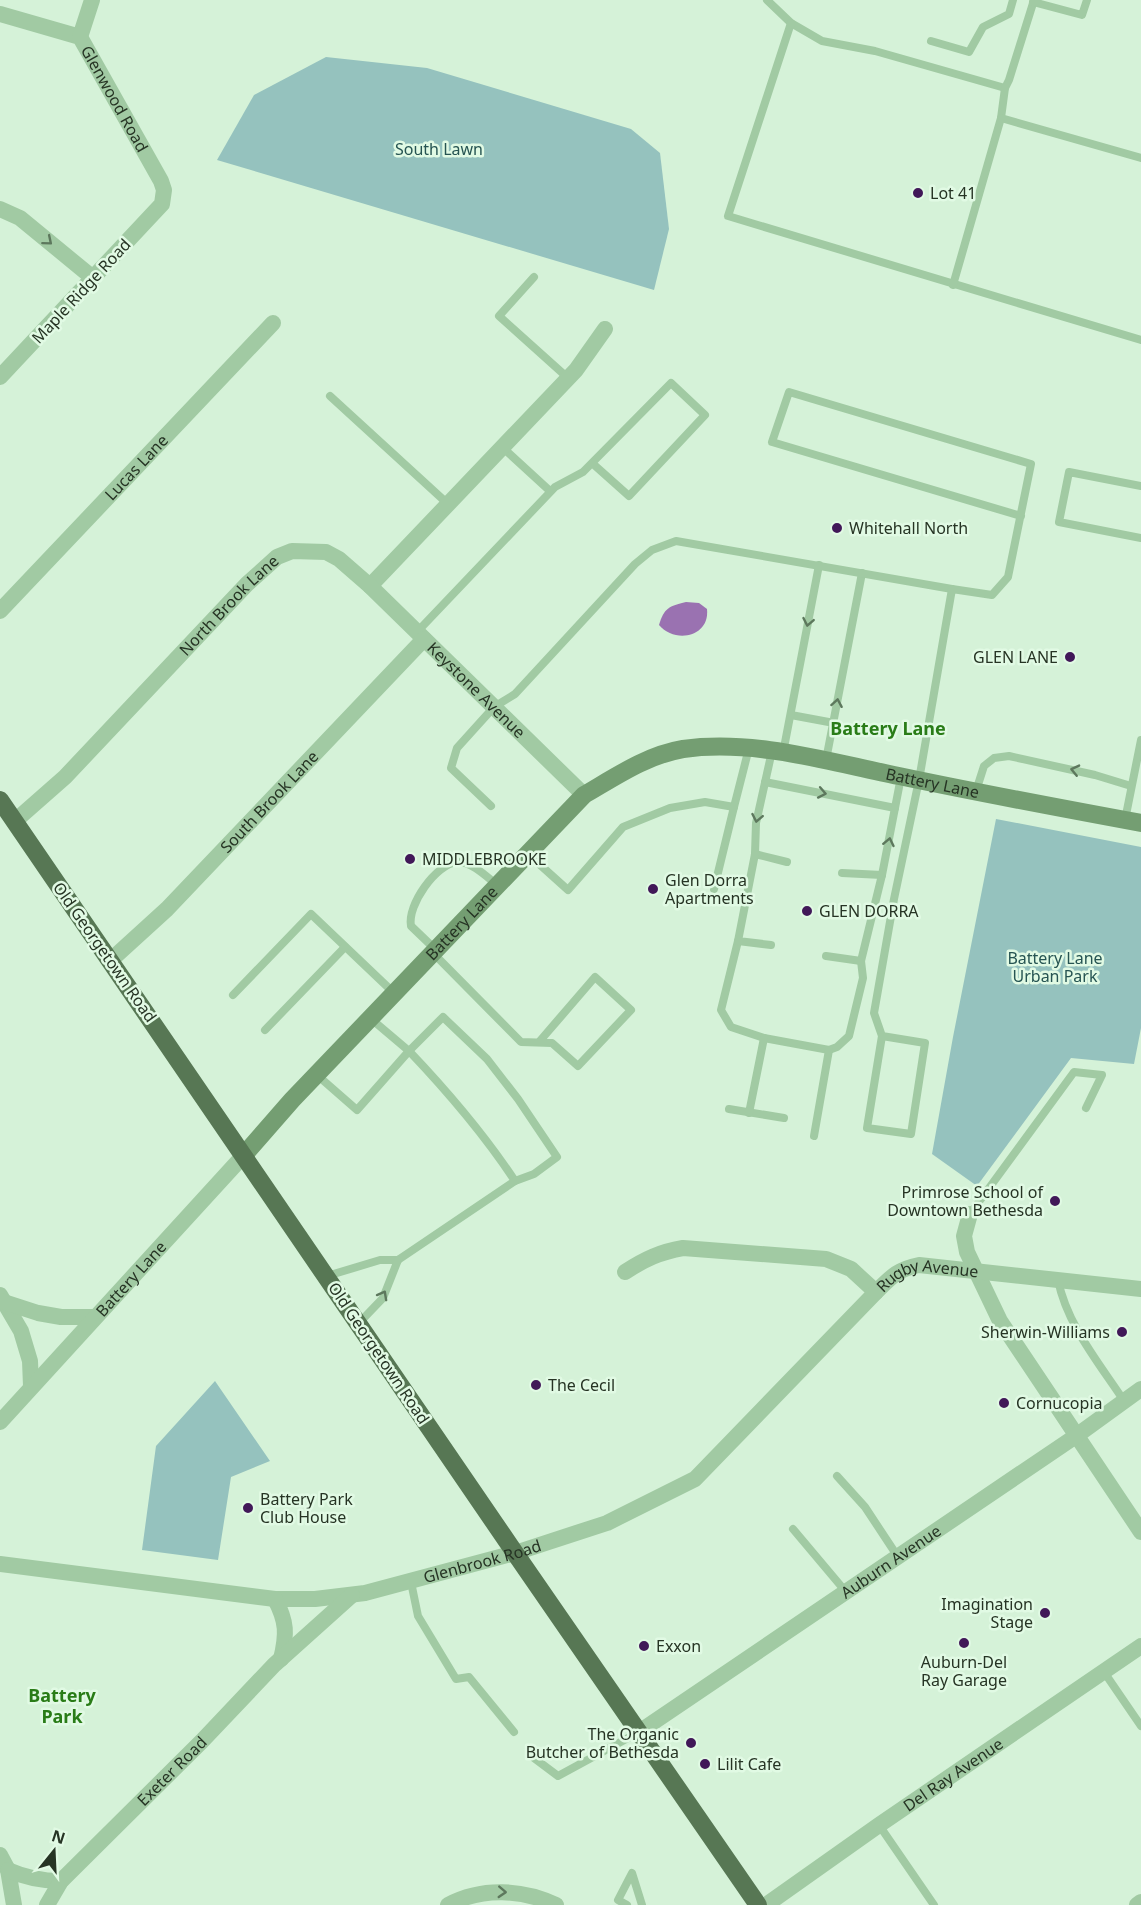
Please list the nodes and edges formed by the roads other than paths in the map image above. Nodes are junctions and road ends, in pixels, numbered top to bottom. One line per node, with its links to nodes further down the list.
1 (92, 0): 8 (street)
2 (767, 0): 7 (lane)
3 (1013, 0): 9 (lane)
4 (1087, 0): 5 (lane)
5 (1033, 1): 10 (lane)
6 (0, 14): 8 (street, Glenwood Road)
7 (791, 23): 10 (lane); 17 (lane)
8 (80, 37): 13 (street, Glenwood Road)
9 (931, 41)
10 (1005, 88): 11 (lane)
11 (1000, 118): 12 (lane); 17 (lane)
12 (1141, 158)
13 (162, 204): 16 (street, Maple Ridge Road)
14 (0, 209): 16 (street, one-way to 16)
15 (534, 277): 22 (lane)
16 (93, 278): 21 (street, Maple Ridge Road)
17 (953, 285): 20 (lane)
18 (273, 323): 35 (street, Lucas Lane)
19 (605, 329): 22 (street)
20 (1141, 340)
21 (0, 376)
22 (568, 378): 24 (street)
23 (330, 396): 28 (lane)
24 (502, 447): 27 (lane); 28 (street)
25 (592, 463): 25 (lane); 27 (lane)
26 (1141, 486): 30 (lane)
27 (550, 491): 36 (lane)
28 (448, 504): 33 (street)
29 (1021, 516): 29 (lane); 34 (lane)
30 (1141, 538)
31 (819, 565): 32 (lane); 37 (lane); 38 (lane, one-way to 38)
32 (862, 573): 34 (lane); 39 (lane, one-way to 32)
33 (370, 586): 36 (street, Keystone Avenue); 53 (street, North Brook Lane)
34 (952, 589): 44 (lane)
35 (0, 611)
36 (421, 635): 37 (street, Keystone Avenue); 67 (street, South Brook Lane)
37 (494, 707): 48 (street, Keystone Avenue); 50 (lane)
38 (790, 715): 39 (lane); 42 (lane)
39 (834, 723): 43 (lane)
40 (1141, 740): 46 (lane)
41 (748, 748): 42 (street, Battery Lane); 48 (street, Battery Lane); 51 (lane)
42 (778, 752): 43 (street, Battery Lane); 45 (lane)
43 (826, 761): 44 (street, Battery Lane)
44 (910, 778): 47 (street, Battery Lane); 52 (lane); 73 (lane)
45 (765, 782): 52 (lane, one-way to 52); 56 (lane, one-way to 56)
46 (1131, 786): 47 (lane, one-way to 47); 54 (lane)
47 (976, 791): 54 (street, Battery Lane)
48 (584, 795): 55 (street, Battery Lane)
49 (0, 800): 53 (main road, Old Georgetown Road)
50 (491, 806)
51 (734, 807): 55 (lane); 61 (lane)
52 (895, 808): 59 (lane, one-way to 52)
53 (15, 821): 67 (main road, Old Georgetown Road)
54 (1133, 822)
55 (528, 854): 60 (street, Battery Lane)
56 (755, 854): 57 (lane); 62 (lane)
57 (787, 862)
58 (842, 873): 59 (lane)
59 (882, 875): 68 (lane)
60 (497, 886): 65 (street, Battery Lane); 65 (lane)
61 (714, 889)
62 (738, 941): 63 (lane); 74 (lane)
63 (771, 945)
64 (345, 947): 69 (lane); 70 (lane); 72 (lane)
65 (435, 951): 69 (street, Battery Lane); 75 (lane)
66 (826, 956): 68 (lane)
67 (111, 960): 84 (main road, Old Georgetown Road)
68 (861, 961): 76 (lane)
69 (394, 993): 71 (street, Battery Lane)
70 (232, 995)
71 (370, 1018): 77 (lane); 78 (street, Battery Lane)
72 (265, 1030)
73 (882, 1036): 73 (lane)
74 (764, 1038): 76 (lane); 81 (lane)
75 (539, 1042): 75 (lane)
76 (829, 1050): 83 (lane)
77 (409, 1052): 78 (lane); 85 (lane); 85 (lane)
78 (316, 1075): 84 (street, Battery Lane)
79 (1086, 1108): 86 (lane)
80 (729, 1109): 81 (lane)
81 (749, 1113): 82 (lane)
82 (784, 1119)
83 (814, 1136)
84 (244, 1155): 90 (main road, Old Georgetown Road); 95 (street, Battery Lane)
85 (514, 1181): 87 (lane)
86 (970, 1214): 88 (street)
87 (398, 1260): 90 (lane); 96 (lane, one-way to 87)
88 (975, 1271): 91 (street, Rugby Avenue); 93 (street, Rugby Avenue); 101 (street)
89 (625, 1272): 93 (street, Rugby Avenue)
90 (327, 1276): 96 (main road, Old Georgetown Road)
91 (1058, 1280): 92 (street, Rugby Avenue); 99 (lane)
92 (1141, 1288)
93 (876, 1292): 105 (street, Glenbrook Road)
94 (1, 1299): 95 (street); 97 (street)
95 (95, 1317): 97 (street, Battery Lane)
96 (359, 1323): 105 (main road, Old Georgetown Road)
97 (31, 1386): 100 (street, Battery Lane)
98 (1141, 1389): 99 (street, Auburn Avenue)
99 (1124, 1401): 101 (street, Auburn Avenue)
100 (0, 1422)
101 (1076, 1436): 104 (street); 106 (street, Auburn Avenue)
102 (837, 1476): 106 (lane)
103 (793, 1529): 109 (lane)
104 (1141, 1532)
105 (515, 1553): 108 (street, Glenbrook Road); 117 (main road, Old Georgetown Road)
106 (898, 1557): 109 (street, Auburn Avenue)
107 (0, 1564): 111 (street, Glenbrook Road)
108 (411, 1582): 110 (street, Glenbrook Road); 116 (lane)
109 (846, 1592): 117 (street, Auburn Avenue)
110 (352, 1596): 111 (street, Glenbrook Road); 113 (street, Exeter Road)
111 (275, 1599): 113 (street)
112 (1140, 1650): 114 (street, Del Ray Avenue)
113 (281, 1659): 121 (street, Exeter Road)
114 (1104, 1672): 115 (lane); 119 (street, Del Ray Avenue)
115 (1141, 1726)
116 (514, 1732)
117 (639, 1732): 118 (lane); 129 (main road, Old Georgetown Road)
118 (534, 1758)
119 (879, 1825): 130 (street, Del Ray Avenue); 131 (lane)
120 (4, 1863): 121 (street); 123 (street)
121 (61, 1881): 124 (street, Exeter Road)
122 (1141, 1902): 132 (street)
123 (14, 1905)
124 (47, 1905)
125 (448, 1905): 126 (street, one-way to 126)
126 (556, 1905)
127 (627, 1905): 128 (lane)
128 (642, 1905)
129 (758, 1905)
130 (766, 1905)
131 (934, 1905)
132 (1137, 1905)

